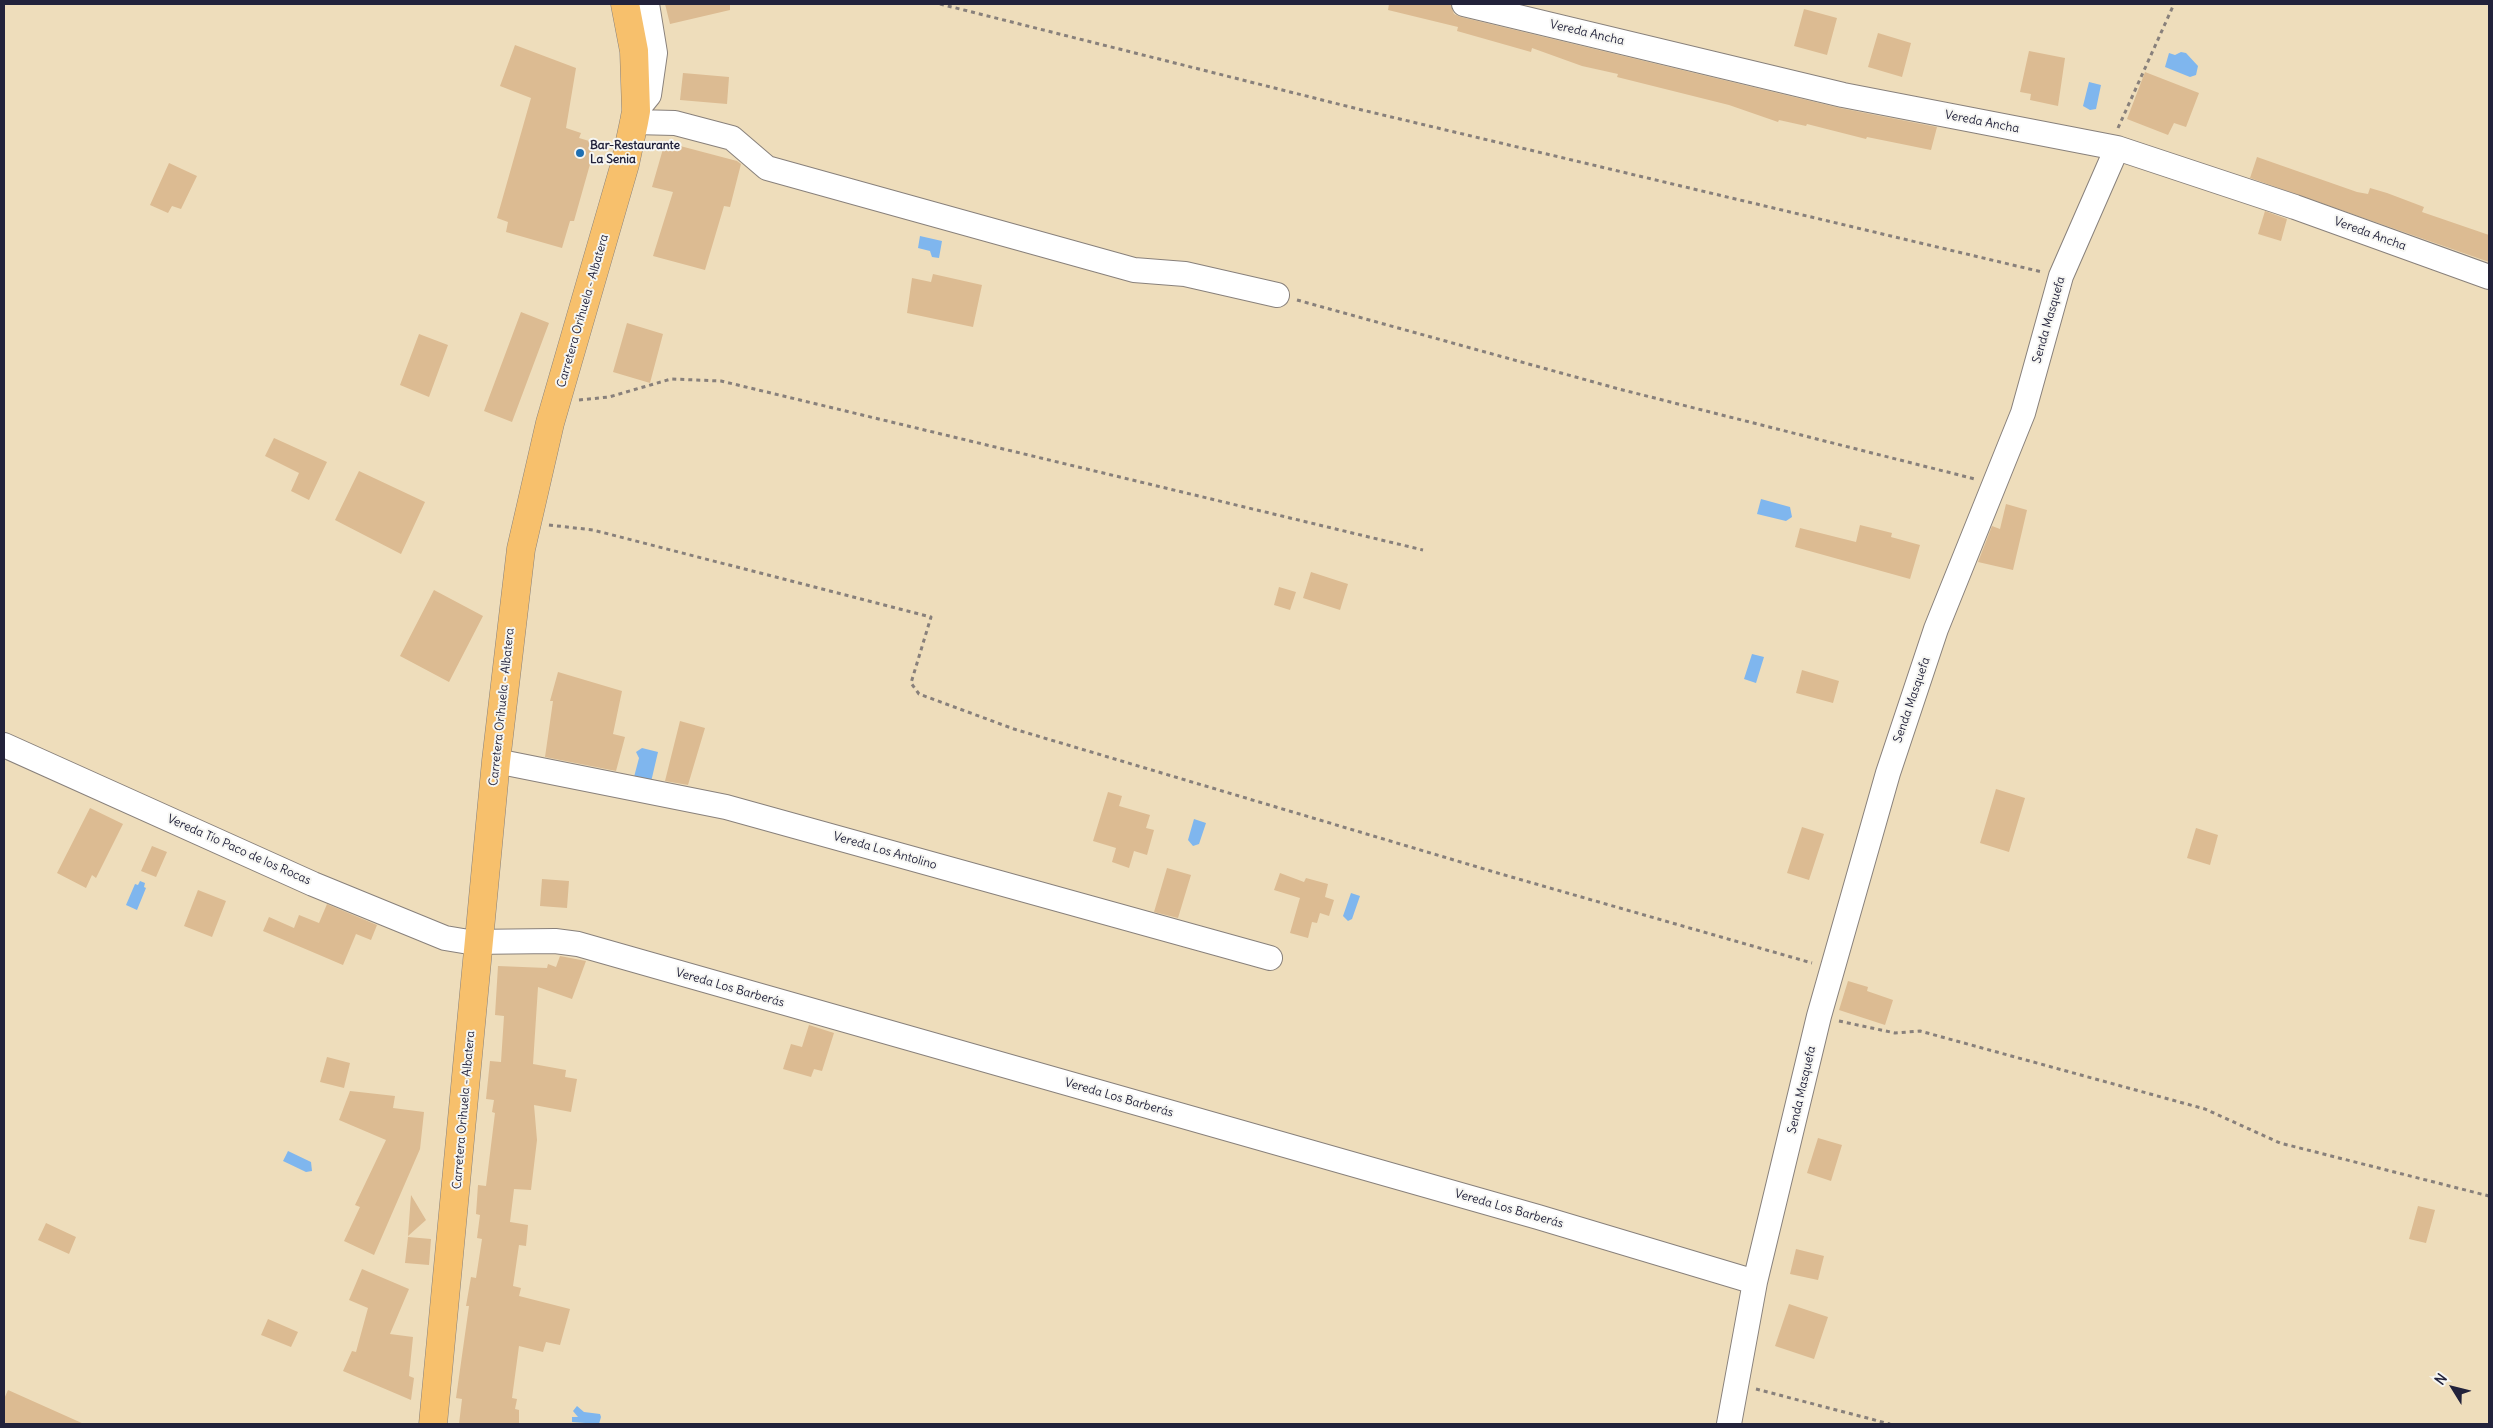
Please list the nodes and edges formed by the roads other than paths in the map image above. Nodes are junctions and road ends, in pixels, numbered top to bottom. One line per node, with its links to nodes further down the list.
1 (625, 4): 4 (main road, Carretera Orihuela - Albatera)
2 (647, 4): 4 (street)
3 (1464, 4): 5 (street, Vereda Ancha)
4 (635, 117): 7 (street); 9 (main road, Carretera Orihuela - Albatera)
5 (2118, 148): 6 (street, Vereda Ancha); 12 (street, Senda Masquefa)
6 (2489, 277)
7 (1277, 295)
8 (4, 745): 10 (street, Vereda Tío Paco de los Rocas)
9 (496, 761): 10 (main road, Carretera Orihuela - Albatera); 11 (street, Vereda Los Antolino)
10 (479, 940): 12 (street, Vereda Los Barberás); 13 (main road, Carretera Orihuela - Albatera)
11 (1270, 958)
12 (1755, 1282): 14 (street, Senda Masquefa)
13 (433, 1424)
14 (1729, 1424)

